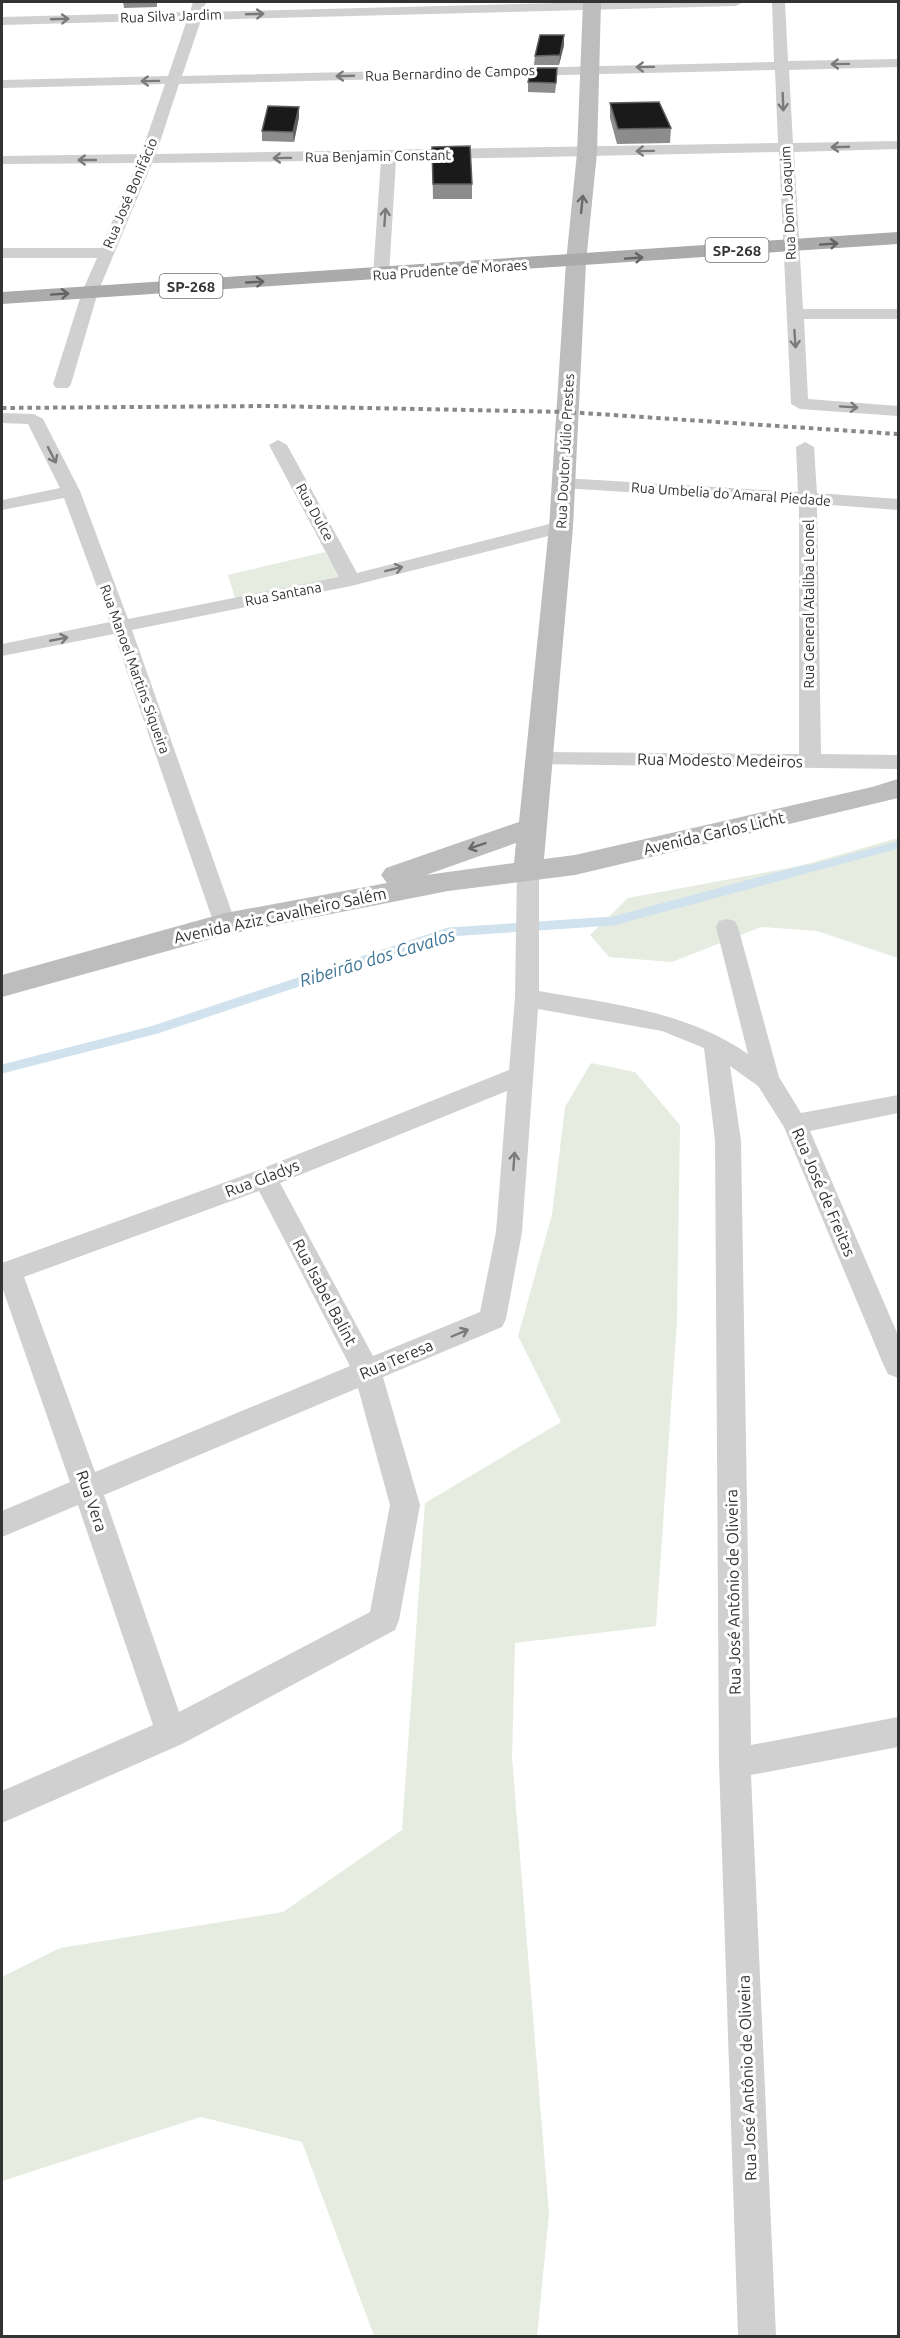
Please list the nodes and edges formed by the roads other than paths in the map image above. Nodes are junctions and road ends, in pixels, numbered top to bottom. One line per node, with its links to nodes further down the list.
1 (200, 2): 5 (street, Rua José Bonifácio)
2 (736, 2): 4 (street, Rua Silva Jardim)
3 (778, 2): 8 (street, Rua Dom Joaquim)
4 (591, 3): 5 (street, Rua Silva Jardim, one-way to 4); 9 (main road, Rua Doutor Júlio Prestes)
5 (196, 16): 6 (street, Rua Silva Jardim, one-way to 5); 10 (street, Rua José Bonifácio)
6 (2, 21)
7 (898, 63): 8 (street, Rua Bernardino de Campos, one-way to 8)
8 (781, 65): 9 (street, Rua Bernardino de Campos, one-way to 9); 13 (street, Rua Dom Joaquim, one-way to 13)
9 (590, 68): 10 (street, Rua Bernardino de Campos, one-way to 10); 14 (main road, Rua Doutor Júlio Prestes)
10 (174, 81): 11 (street, Rua Bernardino de Campos, one-way to 11); 17 (street, Rua José Bonifácio)
11 (2, 84)
12 (898, 145): 13 (street, Rua Benjamin Constant, one-way to 13)
13 (785, 148): 14 (street, Rua Benjamin Constant, one-way to 14); 19 (street, Rua Dom Joaquim)
14 (587, 153): 15 (street, Rua Benjamin Constant); 22 (main road, Rua Doutor Júlio Prestes, one-way to 14)
15 (389, 156): 17 (street, Rua Benjamin Constant, one-way to 17); 23 (street, one-way to 15)
16 (2, 160): 17 (street, Rua Benjamin Constant, one-way to 16)
17 (146, 160): 21 (street, Rua José Bonifácio)
18 (898, 238): 19 (main road, Rua Prudente de Moraes / SP-268, one-way to 18)
19 (791, 246): 22 (main road, Rua Prudente de Moraes / SP-268, one-way to 19); 27 (street, Rua Dom Joaquim)
20 (2, 252): 21 (street)
21 (104, 254): 24 (street, Rua José Bonifácio)
22 (576, 262): 23 (main road, Rua Prudente de Moraes / SP-268); 33 (main road, Rua Doutor Júlio Prestes)
23 (381, 275): 24 (main road, Rua Prudente de Moraes / SP-268, one-way to 23)
24 (90, 292): 25 (main road, Rua Prudente de Moraes / SP-268, one-way to 24); 28 (street, Rua José Bonifácio)
25 (2, 298)
26 (898, 314): 27 (street)
27 (794, 315): 29 (street, Rua Dom Joaquim, one-way to 29)
28 (62, 384)
29 (898, 411)
30 (2, 418): 34 (street, Rua Manoel Martins Siqueira, one-way to 34)
31 (278, 445): 39 (street, Rua Dulce)
32 (805, 447): 35 (street, Rua General Ataliba Leonel)
33 (563, 483): 35 (street, Rua Umbelia do Amaral Piedade); 38 (main road, Rua Doutor Júlio Prestes)
34 (71, 491): 37 (street); 40 (street, Rua Manoel Martins Siqueira)
35 (808, 499): 36 (street, Rua Umbelia do Amaral Piedade); 43 (street, Rua General Ataliba Leonel)
36 (898, 504)
37 (2, 505)
38 (561, 527): 39 (street, Rua Santana, one-way to 38); 42 (main road, Rua Doutor Júlio Prestes)
39 (351, 580): 40 (street, Rua Santana)
40 (121, 626): 41 (street, Rua Santana, one-way to 40); 49 (street, Rua Manoel Martins Siqueira)
41 (2, 650)
42 (541, 759): 43 (street, Rua Modesto Medeiros); 46 (main road, Rua Doutor Júlio Prestes)
43 (810, 761): 44 (street, Rua Modesto Medeiros)
44 (898, 762)
45 (898, 788): 47 (main road, Avenida Carlos Licht)
46 (532, 827): 47 (main road, Rua Doutor Júlio Prestes); 48 (main road, one-way to 48)
47 (527, 886): 48 (main road, Avenida Aziz Cavalheiro Salém); 52 (street, Rua Teresa)
48 (349, 899): 49 (main road, Avenida Aziz Cavalheiro Salém)
49 (225, 924): 51 (main road, Avenida Aziz Cavalheiro Salém)
50 (727, 927): 55 (street)
51 (2, 986)
52 (527, 998): 53 (street); 54 (street, Rua Teresa)
53 (716, 1043): 55 (street, Rua José de Freitas); 66 (street, Rua José Antônio de Oliveira)
54 (520, 1076): 58 (street, Rua Gladys); 61 (street, Rua Teresa, one-way to 54)
55 (767, 1079): 57 (street, Rua José de Freitas)
56 (898, 1104): 57 (street)
57 (795, 1124): 60 (street, Rua José de Freitas)
58 (265, 1178): 59 (street, Rua Gladys); 61 (street, Rua Isabel Balint)
59 (5, 1272): 62 (street, Rua Vera)
60 (898, 1366)
61 (367, 1371): 62 (street, Rua Teresa); 65 (street, Rua Isabel Balint)
62 (87, 1488): 63 (street, Rua Teresa); 65 (street, Rua Vera)
63 (2, 1524)
64 (898, 1732): 66 (street)
65 (171, 1733): 67 (street)
66 (735, 1763): 68 (street, Rua José Antônio de Oliveira)
67 (2, 1807)
68 (757, 2337)

